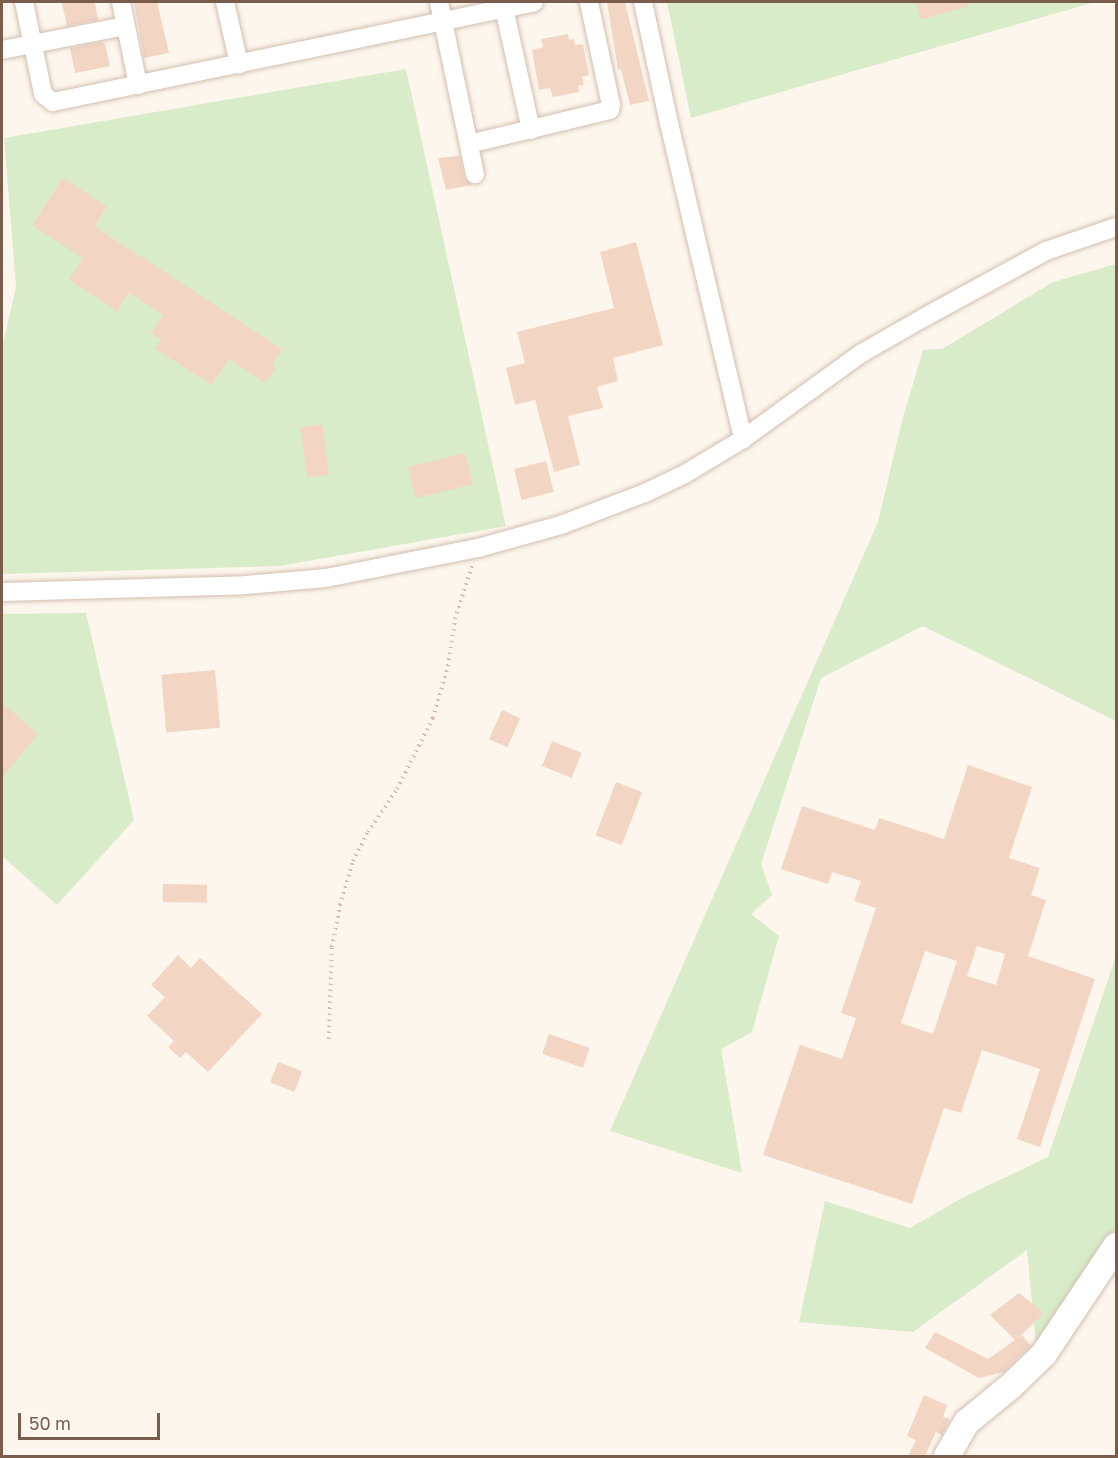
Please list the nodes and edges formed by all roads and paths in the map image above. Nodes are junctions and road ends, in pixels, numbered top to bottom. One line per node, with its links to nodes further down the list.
1 (24, 2): 10 (street)
2 (121, 2): 9 (street)
3 (225, 2): 12 (street)
4 (439, 2): 8 (street)
5 (589, 2): 14 (street)
6 (644, 2): 18 (street)
7 (519, 4): 8 (street); 14 (street)
8 (443, 21): 12 (street); 15 (street)
9 (126, 26): 10 (street); 13 (street)
10 (32, 45): 11 (street); 13 (street)
11 (2, 50)
12 (239, 64): 13 (street)
13 (138, 85)
14 (531, 130): 15 (street)
15 (469, 144): 16 (street)
16 (475, 174)
17 (1116, 227): 18 (street)
18 (743, 439): 19 (street)
19 (478, 548): 20 (street); 21 (path)
20 (2, 592)
21 (329, 1039)
22 (1116, 1246): 23 (street)
23 (947, 1456)

